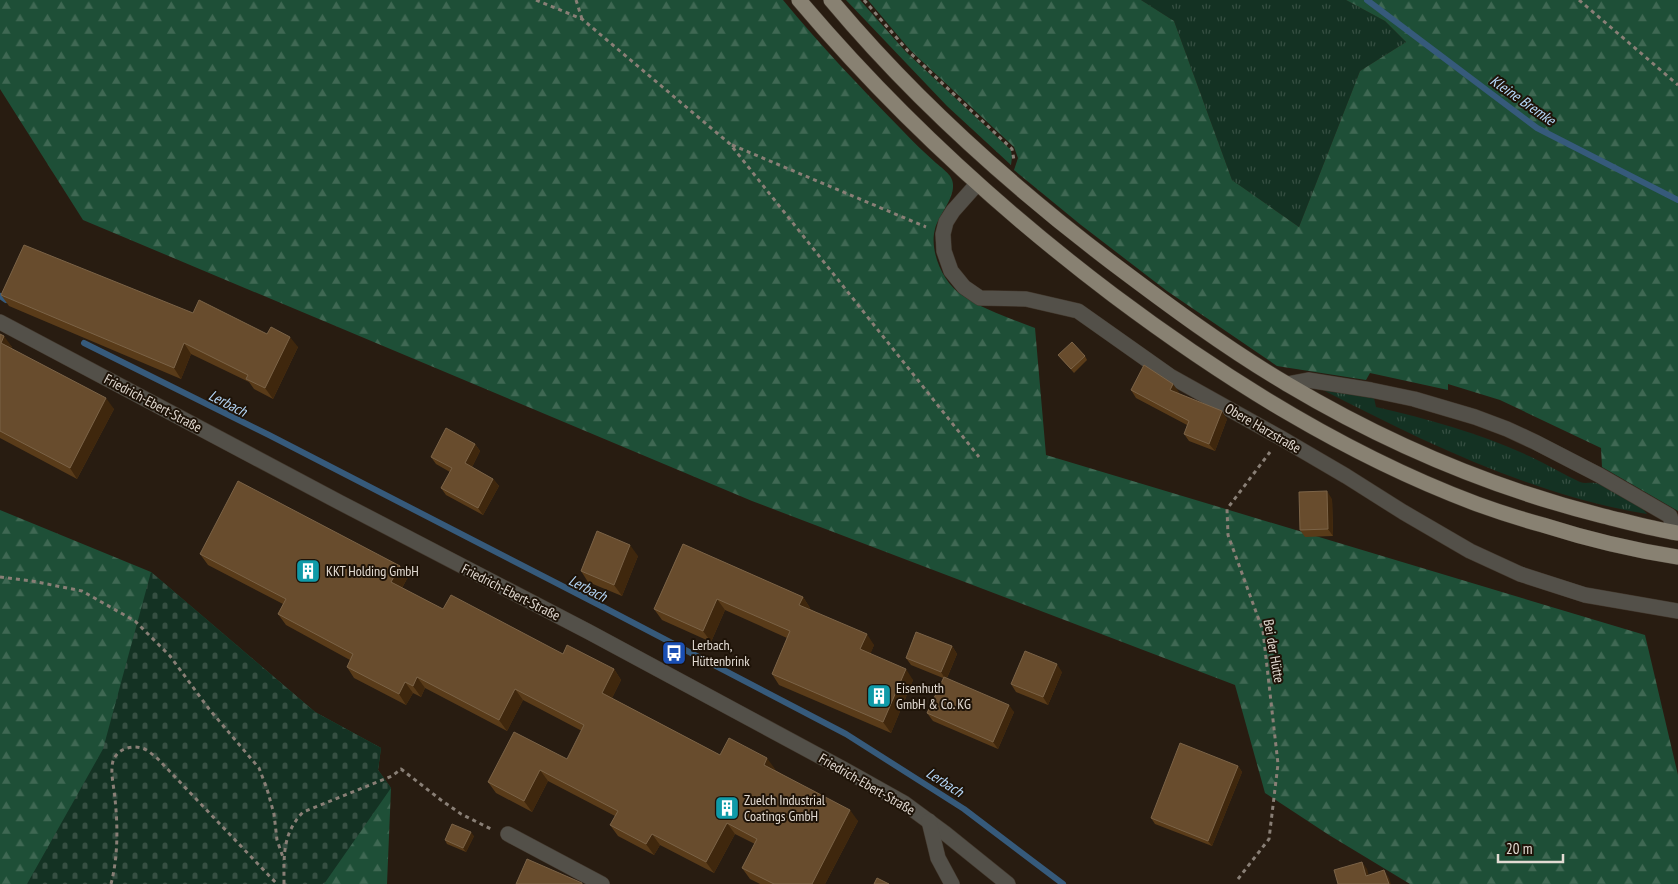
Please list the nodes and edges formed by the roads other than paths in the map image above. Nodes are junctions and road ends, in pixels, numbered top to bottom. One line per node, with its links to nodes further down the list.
1 (799, 0): 3 (main road)
2 (831, 0): 5 (main road)
3 (977, 184): 7 (main road); 8 (street, Obere Harzstraße)
4 (0, 322): 9 (street, Friedrich-Ebert-Straße)
5 (1287, 384): 6 (main road); 6 (street)
6 (1676, 532)
7 (1678, 557)
8 (1678, 611)
9 (928, 821): 12 (street); 13 (street, Friedrich-Ebert-Straße)
10 (508, 834): 11 (street)
11 (602, 884)
12 (952, 884)
13 (1008, 884)

